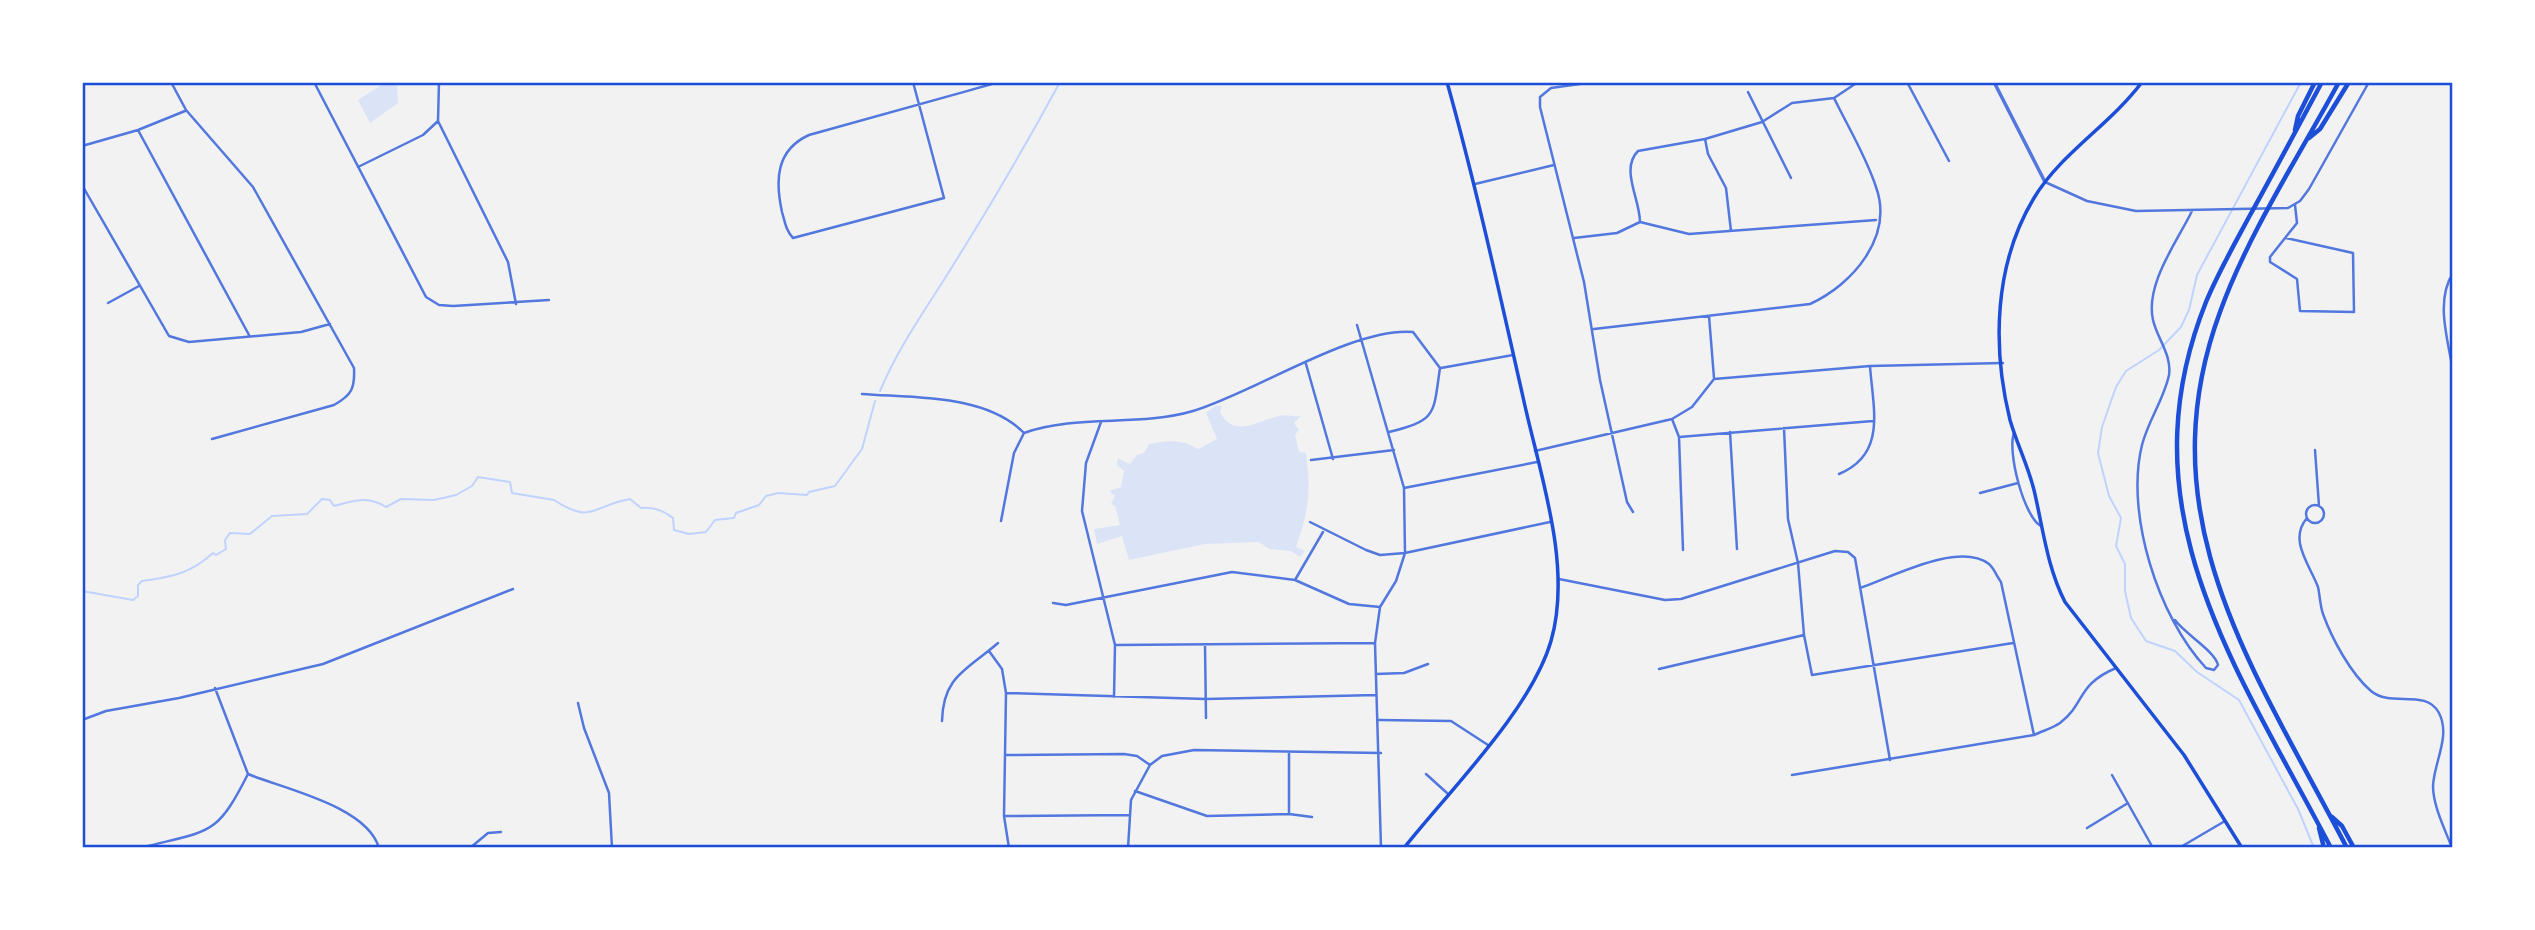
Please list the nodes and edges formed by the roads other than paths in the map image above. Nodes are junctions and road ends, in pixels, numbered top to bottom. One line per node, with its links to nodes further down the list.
1 (171, 82): 20 (street)
2 (315, 82): 30 (street)
3 (439, 82): 21 (street)
4 (913, 82): 19 (street)
5 (999, 82): 19 (street)
6 (1447, 82): 33 (main road)
7 (1594, 82): 29 (street)
8 (1858, 82): 18 (street)
9 (1907, 82): 28 (street)
10 (1994, 82): 32 (street)
11 (2142, 82): 32 (main road)
12 (2315, 82): 24 (highway)
13 (2322, 82): 24 (highway)
14 (2339, 82): 26 (highway)
15 (2349, 82): 26 (highway)
16 (2369, 82): 35 (street)
17 (1748, 92): 22 (street)
18 (1834, 98): 22 (street); 37 (street)
19 (918, 105): 19 (street)
20 (186, 110): 23 (street); 48 (street)
21 (438, 121): 30 (street); 46 (street)
22 (1762, 121): 25 (street); 31 (street)
23 (138, 130): 27 (street); 51 (street)
24 (2295, 132): 146 (highway)
25 (1705, 139): 38 (street); 39 (street)
26 (2308, 139): 144 (highway)
27 (82, 146)
28 (1949, 161)
29 (1554, 166): 33 (street); 40 (street)
30 (358, 167): 46 (street)
31 (1791, 178)
32 (2045, 182): 36 (street); 55 (main road)
33 (1475, 184): 53 (main road)
34 (82, 185): 43 (street)
35 (2295, 205): 36 (street); 41 (street)
36 (2192, 211): 101 (street)
37 (1878, 220): 39 (street); 47 (street)
38 (1640, 222): 39 (street); 40 (street)
39 (1731, 231)
40 (1574, 238): 50 (street)
41 (2286, 238): 41 (street)
42 (2453, 273): 58 (street)
43 (139, 286): 45 (street); 51 (street)
44 (549, 300): 46 (street)
45 (108, 303)
46 (516, 304)
47 (1709, 316): 50 (street); 59 (street)
48 (330, 324): 51 (street); 71 (street)
49 (1357, 326): 52 (street)
50 (1594, 329): 69 (street)
51 (249, 335)
52 (1362, 341): 54 (street); 57 (street); 65 (street)
53 (1513, 355): 57 (street); 74 (main road)
54 (1306, 363): 63 (street); 75 (street)
55 (2003, 363): 56 (street); 67 (main road)
56 (1870, 366): 59 (street); 62 (street)
57 (1440, 368): 65 (street)
58 (2453, 372)
59 (1714, 379): 61 (street)
60 (862, 394): 68 (street)
61 (1672, 419): 69 (street); 70 (street)
62 (1873, 421): 64 (street); 78 (street)
63 (1101, 422): 68 (street); 98 (street)
64 (1784, 428): 66 (street); 93 (street)
65 (1389, 432): 72 (street)
66 (1730, 432): 70 (street); 90 (street)
67 (2014, 432): 79 (street); 88 (main road)
68 (1024, 433): 85 (street)
69 (1614, 433): 74 (street); 83 (street)
70 (1679, 437): 91 (street)
71 (212, 439)
72 (1394, 450): 75 (street); 80 (street)
73 (2315, 450): 82 (street)
74 (1535, 451): 77 (main road)
75 (1333, 459): 76 (street)
76 (1311, 460)
77 (1537, 462): 80 (street); 87 (main road)
78 (1839, 474)
79 (2019, 483): 81 (street); 88 (street)
80 (1404, 488): 92 (street)
81 (1980, 493)
82 (2319, 506): 84 (street); 84 (street)
83 (1633, 512)
84 (2307, 518): 125 (street)
85 (1000, 521)
86 (1310, 522): 89 (street)
87 (1550, 522): 92 (street); 94 (main road)
88 (2041, 526): 111 (main road)
89 (1324, 531): 92 (street); 95 (street)
90 (1737, 549)
91 (1683, 550)
92 (1405, 553): 100 (street)
93 (1798, 564): 94 (street); 96 (street); 102 (street)
94 (1559, 579): 127 (main road)
95 (1295, 580): 98 (street); 100 (street)
96 (1860, 588): 105 (street); 110 (street)
97 (513, 589): 114 (street)
98 (1104, 598): 99 (street); 106 (street)
99 (1053, 603)
100 (1380, 607): 104 (street)
101 (2175, 620): 101 (street)
102 (1804, 635): 110 (street); 112 (street)
103 (998, 643): 108 (street)
104 (1375, 643): 107 (street); 113 (street)
105 (2013, 643): 110 (street); 126 (street)
106 (1115, 645): 107 (street); 117 (street)
107 (1205, 645): 118 (street)
108 (989, 651): 115 (street); 123 (street)
109 (1428, 664): 113 (street)
110 (1874, 667): 131 (street)
111 (2116, 668): 126 (street); 145 (main road)
112 (1659, 669)
113 (1376, 674): 116 (street)
114 (215, 688): 121 (street); 133 (street)
115 (1006, 693): 117 (street); 130 (street)
116 (1376, 695): 118 (street); 122 (street)
117 (1114, 697): 118 (street)
118 (1206, 699): 120 (street)
119 (578, 703): 153 (street)
120 (1206, 718)
121 (82, 720)
122 (1379, 720): 127 (street); 129 (street)
123 (942, 721)
124 (2453, 726): 125 (street)
125 (2444, 728): 166 (street)
126 (2034, 735): 131 (street)
127 (1488, 745): 138 (main road)
128 (1289, 753): 129 (street); 132 (street); 140 (street)
129 (1381, 753): 156 (street)
130 (1005, 755): 132 (street); 142 (street)
131 (1890, 760): 135 (street)
132 (1150, 765): 137 (street)
133 (248, 774): 149 (street); 151 (street)
134 (1426, 774): 138 (street)
135 (1792, 775)
136 (2112, 775): 139 (street)
137 (1135, 791): 140 (street); 141 (street)
138 (1447, 793): 157 (main road)
139 (2128, 803): 147 (street); 159 (street)
140 (1289, 814): 143 (street)
141 (1129, 815): 142 (street); 155 (street)
142 (1004, 816): 154 (street)
143 (1312, 817)
144 (2331, 817): 164 (highway); 165 (highway)
145 (2226, 821): 160 (street); 161 (main road)
146 (2318, 823): 162 (highway); 163 (highway)
147 (2087, 828)
148 (501, 832): 152 (street)
149 (148, 846)
150 (1996, 847): 158 (street)
151 (379, 848)
152 (470, 848)
153 (612, 848)
154 (1009, 848)
155 (1128, 848)
156 (1381, 848)
157 (1404, 848)
158 (1976, 848)
159 (2153, 848)
160 (2179, 848)
161 (2242, 848)
162 (2324, 848)
163 (2331, 848)
164 (2347, 848)
165 (2354, 848)
166 (2452, 848)

